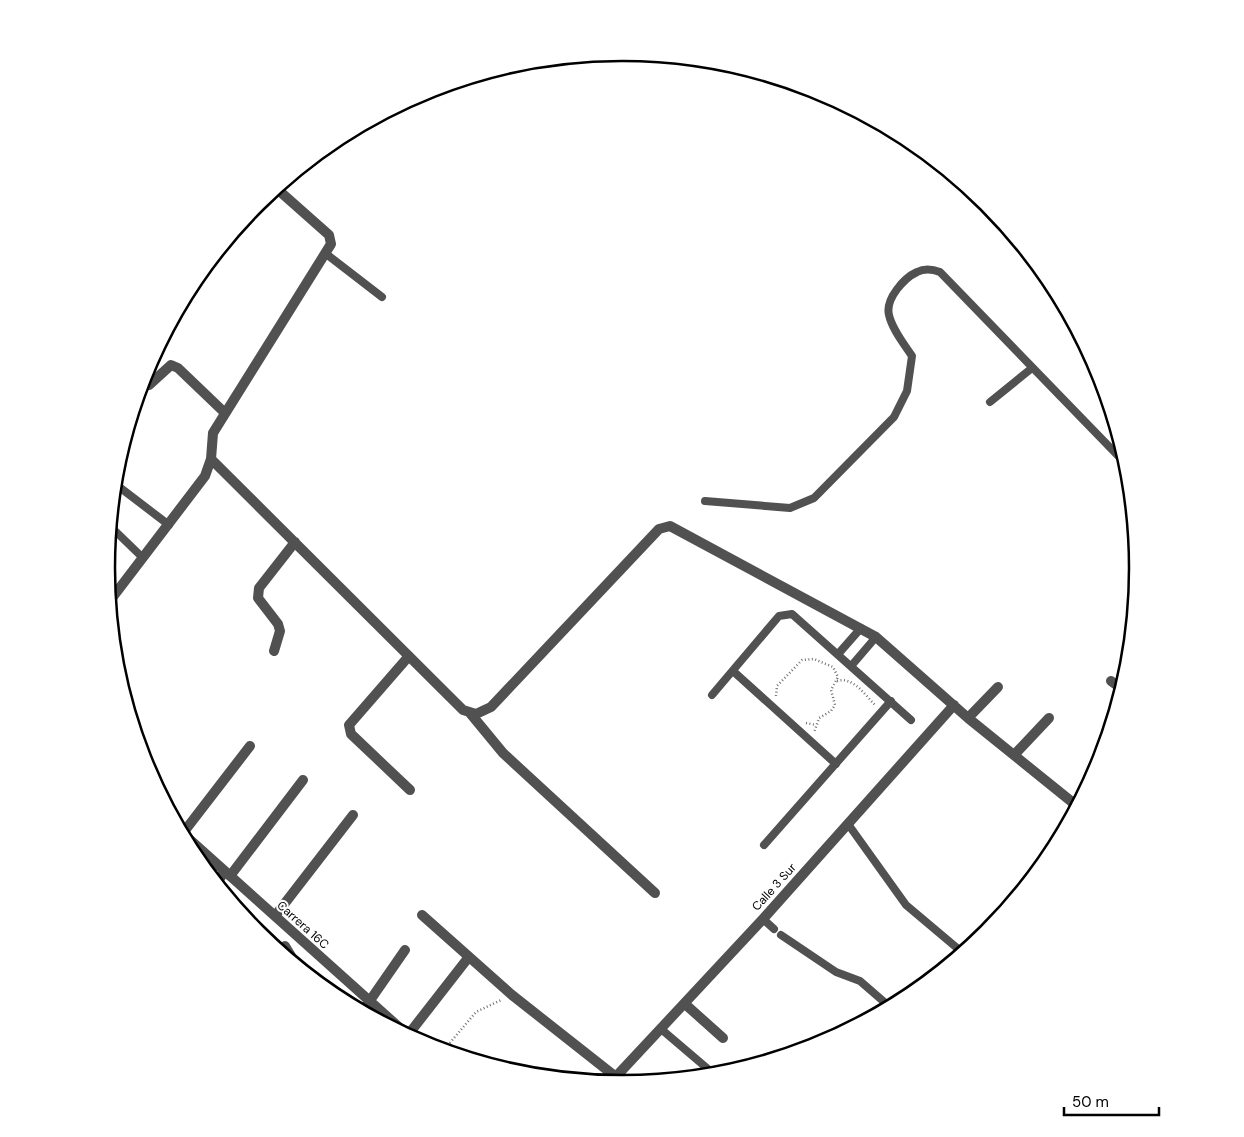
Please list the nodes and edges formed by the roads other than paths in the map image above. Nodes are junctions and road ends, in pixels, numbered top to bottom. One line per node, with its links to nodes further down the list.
1 (282, 193): 2 (street)
2 (325, 253): 3 (lane); 7 (street)
3 (382, 297)
4 (1032, 368): 6 (lane); 8 (lane); 11 (lane)
5 (149, 385): 7 (street)
6 (990, 402)
7 (225, 413): 9 (street)
8 (1116, 454)
9 (211, 458): 12 (street); 14 (street)
10 (121, 488): 12 (lane)
11 (705, 501)
12 (169, 525): 15 (street)
13 (116, 532): 15 (lane)
14 (295, 542): 19 (street); 21 (street)
15 (142, 558): 16 (street)
16 (116, 593)
17 (861, 628): 18 (street); 20 (lane); 30 (street)
18 (876, 637): 22 (lane); 29 (street)
19 (274, 651)
20 (839, 653): 22 (lane); 23 (lane)
21 (409, 656): 30 (street); 38 (street)
22 (852, 665): 28 (lane)
23 (733, 671): 27 (lane); 36 (lane)
24 (1111, 681): 25 (street)
25 (1116, 684)
26 (998, 687): 31 (street)
27 (712, 695)
28 (891, 701): 33 (lane); 36 (lane)
29 (954, 705): 31 (street); 41 (street, Calle 3 Sur)
30 (470, 713): 49 (street)
31 (968, 718): 35 (street)
32 (1049, 718): 35 (street)
33 (912, 720)
34 (250, 746): 42 (street)
35 (1014, 754): 39 (street)
36 (836, 764): 43 (lane)
37 (304, 780): 47 (street)
38 (410, 790)
39 (1072, 802)
40 (353, 815): 50 (street)
41 (848, 824): 52 (street, Calle 3 Sur); 57 (lane)
42 (185, 826)
43 (764, 846)
44 (198, 847): 45 (street, Carrera 16C)
45 (210, 858): 46 (street); 47 (street, Carrera 16C)
46 (208, 861)
47 (228, 873): 48 (street); 50 (street, Carrera 16C)
48 (222, 879)
49 (655, 894)
50 (275, 916): 54 (street, Carrera 16C)
51 (422, 916): 59 (street)
52 (763, 919): 53 (lane); 62 (street, Calle 3 Sur)
53 (774, 929)
54 (294, 934): 56 (street); 60 (street, Carrera 16C)
55 (780, 935): 61 (lane)
56 (284, 946)
57 (958, 948)
58 (405, 950): 60 (street)
59 (468, 958): 66 (street); 69 (street)
60 (370, 1002): 63 (street); 64 (street, Carrera 16C)
61 (885, 1002)
62 (685, 1004): 65 (street, Calle 3 Sur); 67 (street)
63 (366, 1007)
64 (389, 1018)
65 (661, 1029): 68 (lane); 70 (street, Calle 3 Sur)
66 (413, 1030)
67 (723, 1038)
68 (707, 1068)
69 (608, 1076)
70 (617, 1076)

